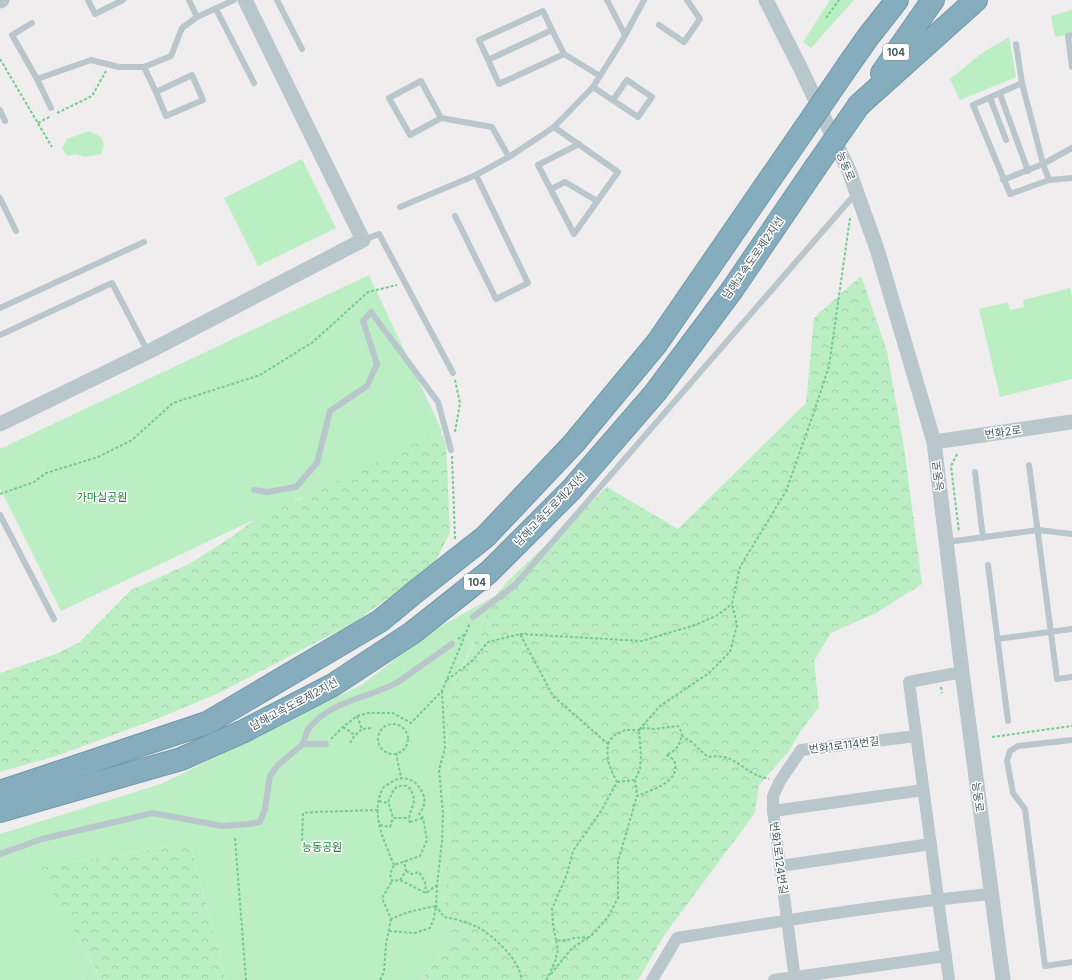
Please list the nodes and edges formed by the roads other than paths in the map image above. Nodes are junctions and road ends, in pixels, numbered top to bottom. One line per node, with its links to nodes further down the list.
1 (88, 0): 2 (lane)
2 (122, 0)
3 (189, 0): 16 (lane)
4 (234, 0): 15 (lane)
5 (245, 0): 61 (street)
6 (277, 0): 24 (lane)
7 (607, 0): 20 (lane)
8 (644, 0): 20 (lane)
9 (687, 0): 18 (lane)
10 (766, 0): 55 (street, 능동로)
11 (892, 0): 22 (highway)
12 (897, 0): 22 (highway, 104)
13 (933, 0): 38 (highway, 남해고속도로제2지선 / 104)
14 (976, 0): 38 (highway)
15 (216, 9): 16 (lane); 31 (lane)
16 (197, 17): 28 (lane)
17 (32, 23): 30 (lane)
18 (658, 25)
19 (552, 30): 25 (lane); 26 (lane); 26 (lane)
20 (625, 35): 29 (lane)
21 (1072, 35): 27 (lane)
22 (868, 37): 94 (highway, 104, bridge)
23 (1016, 44): 32 (lane)
24 (302, 49)
25 (564, 54): 26 (lane); 29 (lane)
26 (488, 60)
27 (1072, 67)
28 (144, 68): 30 (lane); 34 (lane)
29 (600, 76): 33 (lane)
30 (37, 79): 39 (lane)
31 (254, 83)
32 (1022, 83): 35 (lane); 48 (lane)
33 (593, 87): 37 (lane); 43 (lane)
34 (156, 92): 34 (lane)
35 (1000, 94): 36 (lane); 49 (lane)
36 (990, 98): 44 (lane); 52 (lane)
37 (613, 100): 37 (lane)
38 (859, 104): 96 (highway, 남해고속도로제2지선 / 104, bridge)
39 (51, 108)
40 (0, 110): 42 (lane)
41 (441, 118): 41 (lane); 47 (lane)
42 (5, 121)
43 (554, 127): 45 (lane); 47 (lane)
44 (1006, 140)
45 (579, 144): 54 (lane); 57 (lane)
46 (1072, 148): 48 (lane)
47 (509, 157): 50 (lane)
48 (1043, 164): 49 (lane); 53 (lane)
49 (1028, 171): 52 (lane)
50 (476, 175): 58 (lane); 59 (lane)
51 (1072, 178): 53 (lane)
52 (1003, 180): 53 (lane)
53 (1049, 180)
54 (551, 189): 57 (lane); 57 (lane)
55 (856, 193): 69 (street, 능동로); 80 (lane)
56 (0, 198): 60 (lane)
57 (597, 201)
58 (400, 207)
59 (455, 216)
60 (16, 230)
61 (363, 240): 65 (street); 66 (lane)
62 (144, 242): 63 (lane)
63 (0, 308)
64 (0, 335): 65 (lane)
65 (148, 352): 68 (street)
66 (453, 373)
67 (1072, 422): 69 (street, 번화2로)
68 (0, 424)
69 (934, 442): 78 (street, 능동로)
70 (451, 450): 73 (lane)
71 (1029, 466): 75 (lane)
72 (975, 472): 77 (lane)
73 (254, 490)
74 (0, 515): 81 (lane)
75 (1038, 530): 76 (lane); 77 (lane); 83 (lane)
76 (1072, 534)
77 (983, 538): 78 (lane)
78 (945, 542): 86 (street, 능동로)
79 (988, 565): 84 (lane)
80 (473, 616)
81 (54, 619)
82 (1072, 629): 83 (lane)
83 (1051, 632): 84 (lane); 87 (lane)
84 (997, 639): 88 (lane)
85 (452, 644): 91 (lane)
86 (962, 672): 89 (street); 101 (street, 능동로)
87 (1072, 677)
88 (1008, 720)
89 (916, 736): 93 (street); 95 (street, 번화1로114번길)
90 (1072, 740): 105 (lane)
91 (303, 744): 92 (lane); 99 (lane)
92 (326, 744)
93 (923, 790): 97 (street); 98 (street)
94 (0, 792)
95 (773, 796): 97 (street, 번화1로124번길)
96 (0, 811)
97 (773, 811): 100 (street, 번화1로124번길)
98 (931, 844): 100 (street); 102 (street)
99 (0, 854)
100 (780, 866): 103 (street, 번화1로124번길)
101 (991, 894): 102 (street); 110 (street, 능동로)
102 (938, 899): 103 (street); 104 (street)
103 (788, 920): 106 (street, 번화1로124번길); 107 (street)
104 (946, 956): 106 (street); 109 (street)
105 (1072, 962)
106 (795, 979): 108 (street)
107 (652, 980)
108 (774, 980)
109 (949, 980)
110 (1003, 980)

